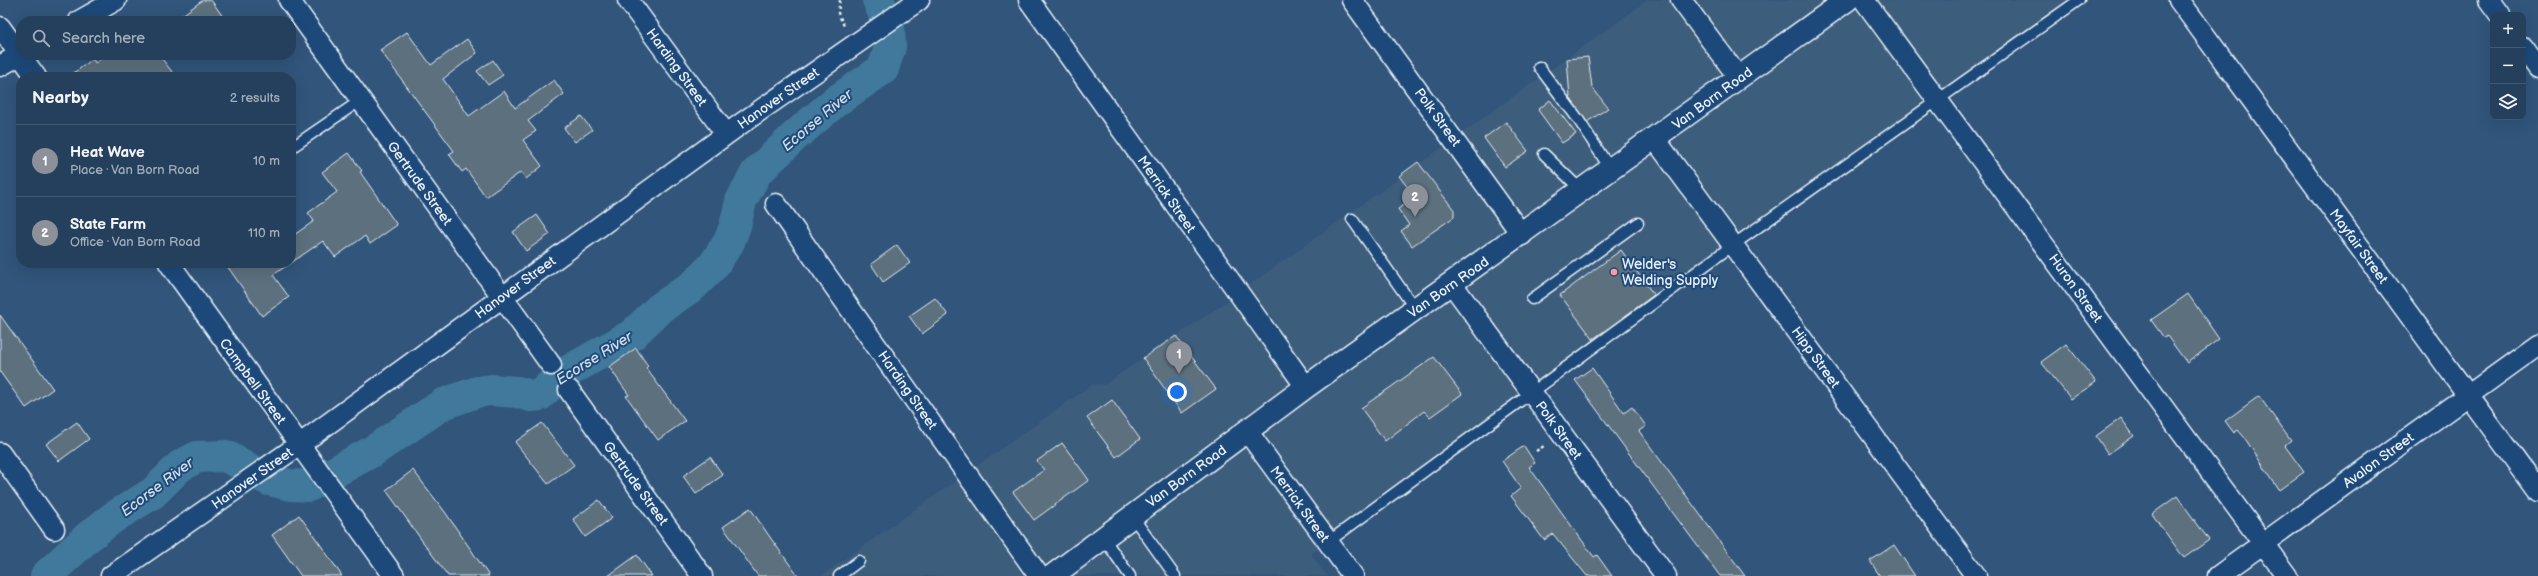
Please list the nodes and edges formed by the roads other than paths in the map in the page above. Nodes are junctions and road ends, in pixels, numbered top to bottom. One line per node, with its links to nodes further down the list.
1 (116, 0): 14 (street)
2 (289, 0): 25 (street, Gertrude Street)
3 (628, 0): 27 (street, Harding Street)
4 (919, 0): 27 (street, Hanover Street)
5 (1029, 0): 45 (street, Merrick Street)
6 (1352, 0): 36 (street, Polk Street)
7 (1681, 0): 24 (street)
8 (1864, 0): 26 (street, Huron Street)
9 (2079, 0): 26 (lane)
10 (2179, 0): 48 (street, Mayfair Street)
11 (2489, 0): 13 (street)
12 (1843, 1): 24 (main road, Van Born Road)
13 (2498, 12)
14 (88, 16)
15 (0, 27): 17 (street)
16 (2524, 48): 22 (street)
17 (16, 49)
18 (16, 56): 20 (street)
19 (24, 60): 23 (street)
20 (0, 66)
21 (1539, 67): 31 (lane)
22 (2538, 68)
23 (33, 72)
24 (1739, 78): 28 (main road, Van Born Road)
25 (361, 100): 29 (lane); 40 (street, Gertrude Street)
26 (1937, 100): 37 (lane); 57 (street, Huron Street)
27 (726, 134): 40 (street, Hanover Street)
28 (1655, 139): 31 (main road, Van Born Road); 37 (street, Hipp Street)
29 (296, 145)
30 (1544, 154): 32 (lane)
31 (1611, 170): 32 (main road, Van Born Road)
32 (1582, 191): 36 (main road, Van Born Road)
33 (776, 204): 63 (street, Harding Street)
34 (1352, 219): 42 (lane)
35 (1638, 223): 41 (lane)
36 (1522, 235): 39 (main road, Van Born Road)
37 (1733, 245): 47 (lane); 69 (street, Hipp Street)
38 (173, 268): 50 (street, Campbell Street)
39 (1452, 284): 42 (main road, Van Born Road); 47 (street, Polk Street)
40 (502, 296): 44 (street, Gertrude Street); 50 (street, Hanover Street)
41 (1532, 299)
42 (1416, 310): 45 (main road, Van Born Road)
43 (2538, 345): 48 (street, Avalon Street)
44 (551, 365)
45 (1306, 387): 49 (main road, Van Born Road)
46 (569, 390): 61 (street, Gertrude Street)
47 (1531, 392): 56 (lane); 68 (street, Polk Street)
48 (2468, 395): 52 (street, Mayfair Street); 57 (street, Avalon Street)
49 (1247, 431): 53 (main road, Van Born Road); 56 (street, Merrick Street)
50 (299, 445): 59 (street, Hanover Street); 60 (street, Campbell Street)
51 (0, 453): 54 (street)
52 (2538, 492)
53 (1132, 516): 55 (main road, Van Born Road); 66 (lane)
54 (54, 529)
55 (1103, 537): 64 (main road, Van Born Road); 65 (lane)
56 (1328, 542): 67 (street, Merrick Street)
57 (2263, 543): 70 (street, Avalon Street); 71 (street, Huron Street)
58 (859, 561): 62 (lane)
59 (111, 576)
60 (394, 576)
61 (702, 576)
62 (839, 576)
63 (1039, 576)
64 (1052, 576)
65 (1130, 576)
66 (1175, 576)
67 (1354, 576)
68 (1666, 576)
69 (1976, 576)
70 (2218, 576)
71 (2287, 576)

